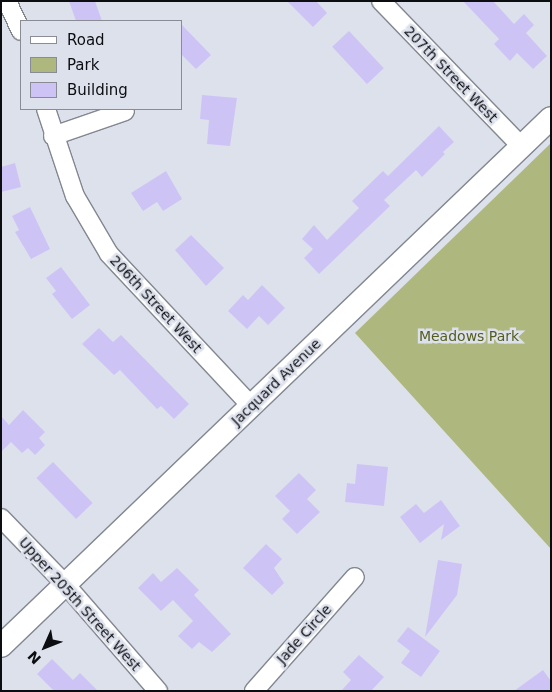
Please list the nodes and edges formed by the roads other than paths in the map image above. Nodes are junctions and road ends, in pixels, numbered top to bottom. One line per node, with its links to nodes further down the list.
1 (7, 1): 3 (street)
2 (381, 1): 8 (street, 207th Street West)
3 (20, 29)
4 (46, 110): 7 (street, 206th Street West)
5 (125, 111): 7 (street)
6 (551, 118): 8 (street, Jacquard Avenue)
7 (53, 136): 9 (street, 206th Street West)
8 (521, 146): 9 (street, Jacquard Avenue)
9 (251, 406): 12 (street, Jacquard Avenue)
10 (1, 518): 12 (street, Upper 205th Street West)
11 (355, 577): 15 (street, Jade Circle)
12 (65, 584): 13 (street, Jacquard Avenue); 14 (street, Upper 205th Street West)
13 (1, 646)
14 (158, 691)
15 (254, 691)

